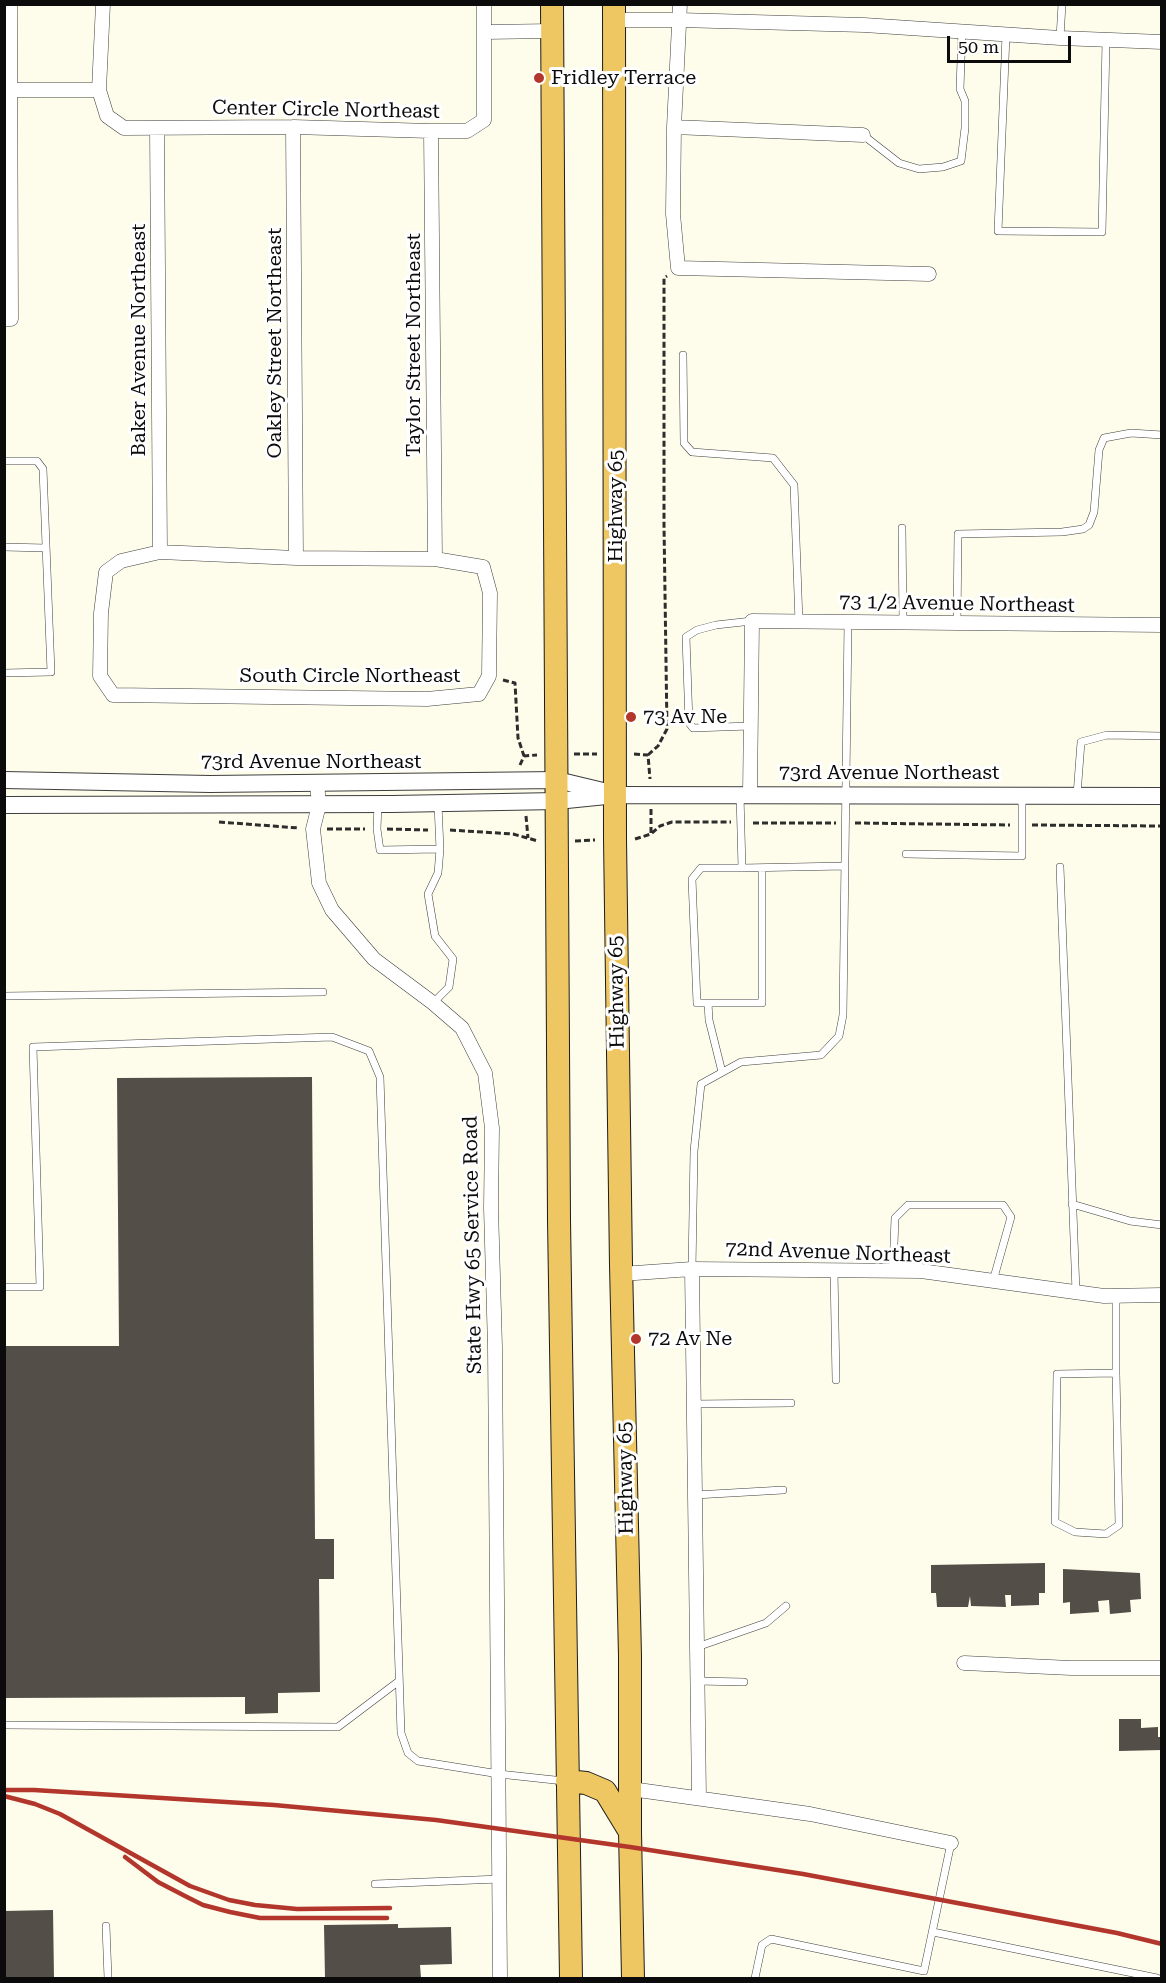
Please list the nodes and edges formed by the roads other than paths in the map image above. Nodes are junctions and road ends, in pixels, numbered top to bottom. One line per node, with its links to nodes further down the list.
1 (10, 4): 16 (street)
2 (103, 4): 17 (street, Center Circle Northeast)
3 (484, 4): 11 (street, Center Circle Northeast)
4 (552, 4): 9 (highway)
5 (680, 4): 8 (street)
6 (1062, 4): 13 (lane)
7 (614, 12): 8 (street); 47 (highway, Highway 65)
8 (679, 20): 10 (street); 19 (street)
9 (552, 31): 11 (street); 45 (highway)
10 (962, 31): 12 (street); 22 (lane)
11 (485, 32): 21 (street, Center Circle Northeast)
12 (1006, 35): 13 (street); 14 (lane)
13 (1060, 38): 14 (street)
14 (1106, 41): 15 (street)
15 (1161, 42)
16 (9, 90): 17 (street); 24 (street)
17 (99, 90): 20 (street, Center Circle Northeast)
18 (293, 127): 20 (street, Center Circle Northeast); 21 (street, Center Circle Northeast); 32 (street, Oakley Street Northeast)
19 (674, 127): 22 (street); 23 (street)
20 (157, 128): 31 (street, Baker Avenue Northeast)
21 (431, 130): 33 (street, Taylor Street Northeast)
22 (863, 135)
23 (929, 274)
24 (4, 319)
25 (683, 355): 35 (lane)
26 (1161, 435): 38 (lane)
27 (4, 461): 30 (lane)
28 (902, 528): 37 (lane)
29 (4, 547): 30 (lane)
30 (46, 548): 40 (lane)
31 (160, 552): 32 (street, South Circle Northeast); 33 (street, South Circle Northeast)
32 (296, 558): 33 (street, South Circle Northeast)
33 (435, 559)
34 (752, 621): 35 (street, 73 1/2 Avenue Northeast); 41 (street); 41 (lane)
35 (799, 622): 36 (street, 73 1/2 Avenue Northeast)
36 (848, 622): 37 (street, 73 1/2 Avenue Northeast); 46 (lane)
37 (903, 623): 38 (street, 73 1/2 Avenue Northeast)
38 (957, 623): 39 (street, 73 1/2 Avenue Northeast)
39 (1161, 625)
40 (4, 673)
41 (750, 726): 48 (street)
42 (1161, 736): 50 (lane)
43 (4, 780): 44 (street, 73rd Avenue Northeast)
44 (317, 783): 45 (street, 73rd Avenue Northeast); 55 (street, State Hwy 65 Service Road)
45 (557, 790): 47 (street, 73rd Avenue Northeast); 52 (street, 73rd Avenue Northeast); 93 (highway)
46 (846, 794): 48 (street, 73rd Avenue Northeast); 49 (street, 73rd Avenue Northeast); 58 (lane)
47 (616, 795): 48 (street, 73rd Avenue Northeast); 72 (highway, Highway 65)
48 (745, 795): 60 (lane)
49 (1022, 795): 50 (street, 73rd Avenue Northeast); 57 (lane)
50 (1077, 795): 51 (street, 73rd Avenue Northeast)
51 (1161, 796)
52 (438, 803): 53 (street, 73rd Avenue Northeast); 56 (lane)
53 (378, 804): 55 (street, 73rd Avenue Northeast); 56 (lane)
54 (4, 805): 55 (street, 73rd Avenue Northeast)
55 (319, 805): 64 (street, State Hwy 65 Service Road)
56 (440, 849): 64 (lane)
57 (906, 854)
58 (845, 866): 61 (lane); 66 (lane)
59 (1060, 867): 67 (lane)
60 (742, 868): 61 (lane); 65 (lane)
61 (762, 868): 65 (lane)
62 (323, 992): 63 (lane)
63 (4, 996)
64 (434, 1002): 92 (street, State Hwy 65 Service Road)
65 (708, 1002): 66 (lane)
66 (722, 1072): 69 (lane)
67 (1072, 1204): 68 (lane); 75 (lane)
68 (1161, 1225)
69 (692, 1269): 70 (street, 72nd Avenue Northeast); 72 (street, 72nd Avenue Northeast); 81 (street)
70 (834, 1270): 71 (street, 72nd Avenue Northeast); 79 (lane)
71 (893, 1271): 73 (street, 72nd Avenue Northeast); 73 (lane)
72 (621, 1274): 94 (highway, Highway 65)
73 (993, 1281): 75 (street, 72nd Avenue Northeast)
74 (4, 1287): 88 (lane)
75 (1076, 1292): 76 (street, 72nd Avenue Northeast)
76 (1116, 1295): 77 (street, 72nd Avenue Northeast); 78 (lane)
77 (1161, 1295)
78 (1116, 1373): 78 (lane)
79 (836, 1380)
80 (790, 1403): 81 (lane)
81 (694, 1404): 83 (street)
82 (783, 1490): 83 (lane)
83 (695, 1495): 85 (street)
84 (786, 1606): 85 (lane)
85 (697, 1647): 89 (street)
86 (963, 1664): 87 (street)
87 (1161, 1668)
88 (399, 1681): 91 (lane); 92 (lane)
89 (697, 1682): 90 (lane); 95 (street)
90 (744, 1682)
91 (4, 1725)
92 (499, 1774): 93 (lane); 98 (street, State Hwy 65 Service Road)
93 (567, 1781): 96 (highway); 105 (highway)
94 (631, 1789): 95 (street); 96 (highway, Highway 65)
95 (699, 1798): 97 (street)
96 (630, 1832): 106 (highway, Highway 65)
97 (951, 1843): 101 (lane)
98 (500, 1879): 99 (lane); 104 (street, State Hwy 65 Service Road)
99 (375, 1884)
100 (106, 1926): 103 (lane)
101 (933, 1932): 102 (lane); 109 (lane)
102 (924, 1971): 107 (lane); 108 (lane)
103 (108, 1978)
104 (500, 1978)
105 (570, 1978)
106 (633, 1978)
107 (755, 1978)
108 (931, 1978)
109 (1157, 1978)

